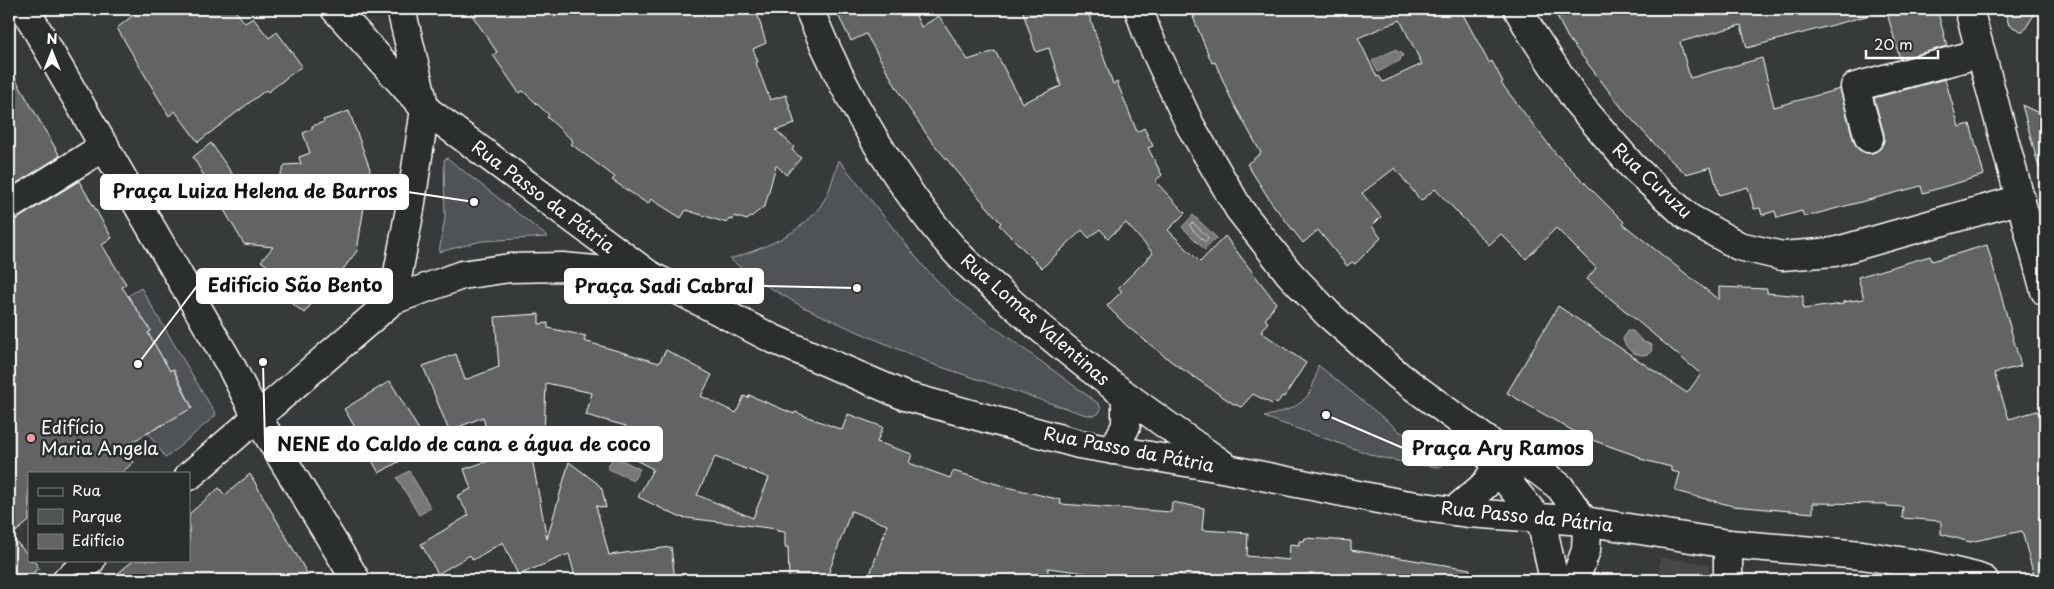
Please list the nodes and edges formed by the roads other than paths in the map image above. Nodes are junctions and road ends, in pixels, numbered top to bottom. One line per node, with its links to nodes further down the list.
1 (25, 9): 11 (street)
2 (335, 9): 9 (street, Rua Passo da Pátria)
3 (401, 9): 9 (street)
4 (809, 9): 17 (street, Rua Lomas Valentinas)
5 (1139, 9): 19 (street)
6 (1518, 9): 12 (street, Rua Curuzu)
7 (1969, 9): 8 (street)
8 (1981, 53): 10 (street); 12 (street)
9 (425, 109): 14 (street, Rua Passo da Pátria); 16 (street)
10 (1870, 138)
11 (105, 146): 13 (street); 18 (street)
12 (2021, 199): 15 (street)
13 (9, 206)
14 (649, 276): 16 (street); 20 (street, Rua Passo da Pátria)
15 (2045, 288)
16 (393, 300): 18 (street)
17 (1126, 398): 20 (street, Rua Lomas Valentinas); 21 (street, Rua Lomas Valentinas); 22 (street, Rua Lomas Valentinas)
18 (257, 417): 24 (street); 31 (street)
19 (1474, 431): 23 (street); 27 (street)
20 (1113, 450): 21 (street, Rua Passo da Pátria)
21 (1166, 459): 22 (street, Rua Passo da Pátria)
22 (1227, 468): 25 (street, Rua Passo da Pátria)
23 (1496, 468): 25 (street); 26 (street)
24 (190, 475)
25 (1454, 511): 26 (street, Rua Passo da Pátria)
26 (1538, 518): 27 (street, Rua Passo da Pátria); 32 (street)
27 (1584, 521): 28 (street, Rua Passo da Pátria); 33 (street)
28 (1728, 544): 34 (street); 35 (street, Rua Passo da Pátria)
29 (89, 562): 30 (street)
30 (67, 580)
31 (356, 580)
32 (1554, 580)
33 (1574, 580)
34 (1728, 580)
35 (1984, 580)

